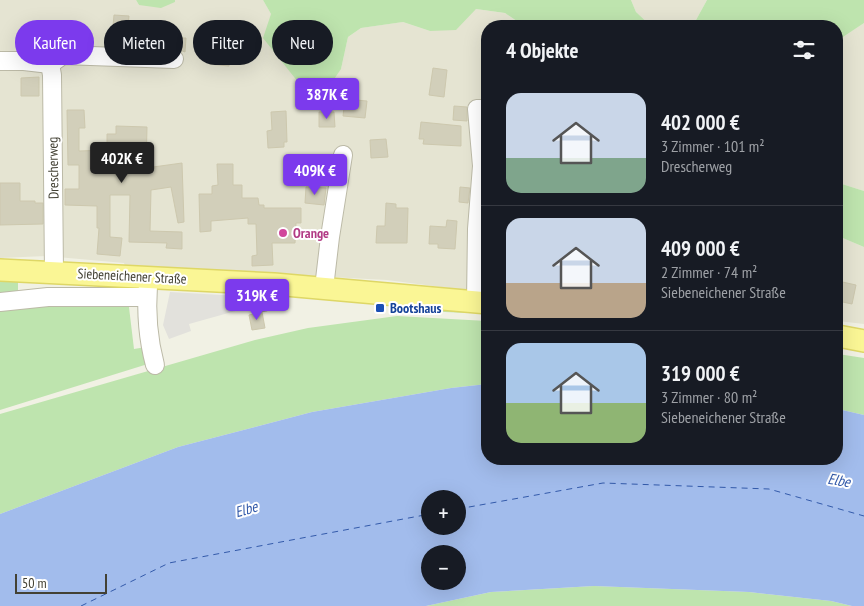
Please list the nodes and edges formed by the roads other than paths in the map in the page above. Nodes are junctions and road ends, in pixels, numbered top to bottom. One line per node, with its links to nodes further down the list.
1 (0, 61): 2 (street)
2 (15, 61)
3 (50, 65): 9 (street, Drescherweg)
4 (481, 109): 6 (street)
5 (343, 155): 11 (street)
6 (481, 155)
7 (481, 179): 12 (street)
8 (0, 270): 9 (main road, Siebeneichener Straße)
9 (54, 272): 10 (main road, Siebeneichener Straße)
10 (148, 287): 11 (main road, Siebeneichener Straße); 13 (street); 17 (street)
11 (324, 288): 14 (main road, Siebeneichener Straße)
12 (481, 288)
13 (0, 302)
14 (481, 303)
15 (843, 337): 16 (main road)
16 (864, 341)
17 (155, 365)

